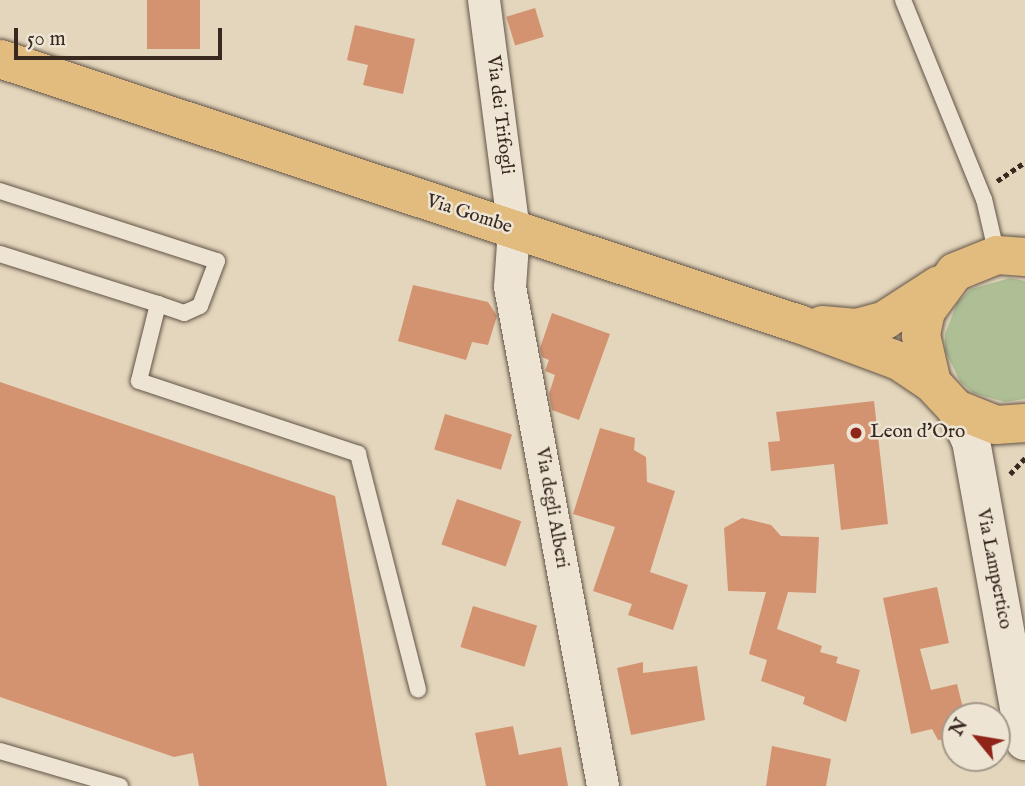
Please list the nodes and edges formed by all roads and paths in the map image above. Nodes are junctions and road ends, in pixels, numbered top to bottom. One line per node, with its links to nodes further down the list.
1 (484, 0): 7 (street, Via dei Trifogli)
2 (904, 0): 6 (lane)
3 (10, 65): 7 (main road, Via Gombe)
4 (1025, 162): 6 (path)
5 (0, 191): 11 (lane)
6 (984, 199): 9 (lane)
7 (514, 230): 12 (main road, Via Gombe); 20 (street, Via degli Alberi)
8 (0, 254): 11 (lane)
9 (1011, 256): 10 (main road)
10 (955, 272): 12 (main road); 13 (main road)
11 (158, 304): 16 (lane)
12 (799, 324): 13 (main road, Via Gombe)
13 (944, 396): 14 (main road, Via Gombe); 15 (street, Via Lampertico)
14 (1021, 424): 15 (street)
15 (975, 480): 17 (street, Via Lampertico)
16 (418, 689)
17 (1025, 741)
18 (0, 751): 19 (lane)
19 (120, 786)
20 (603, 786)

